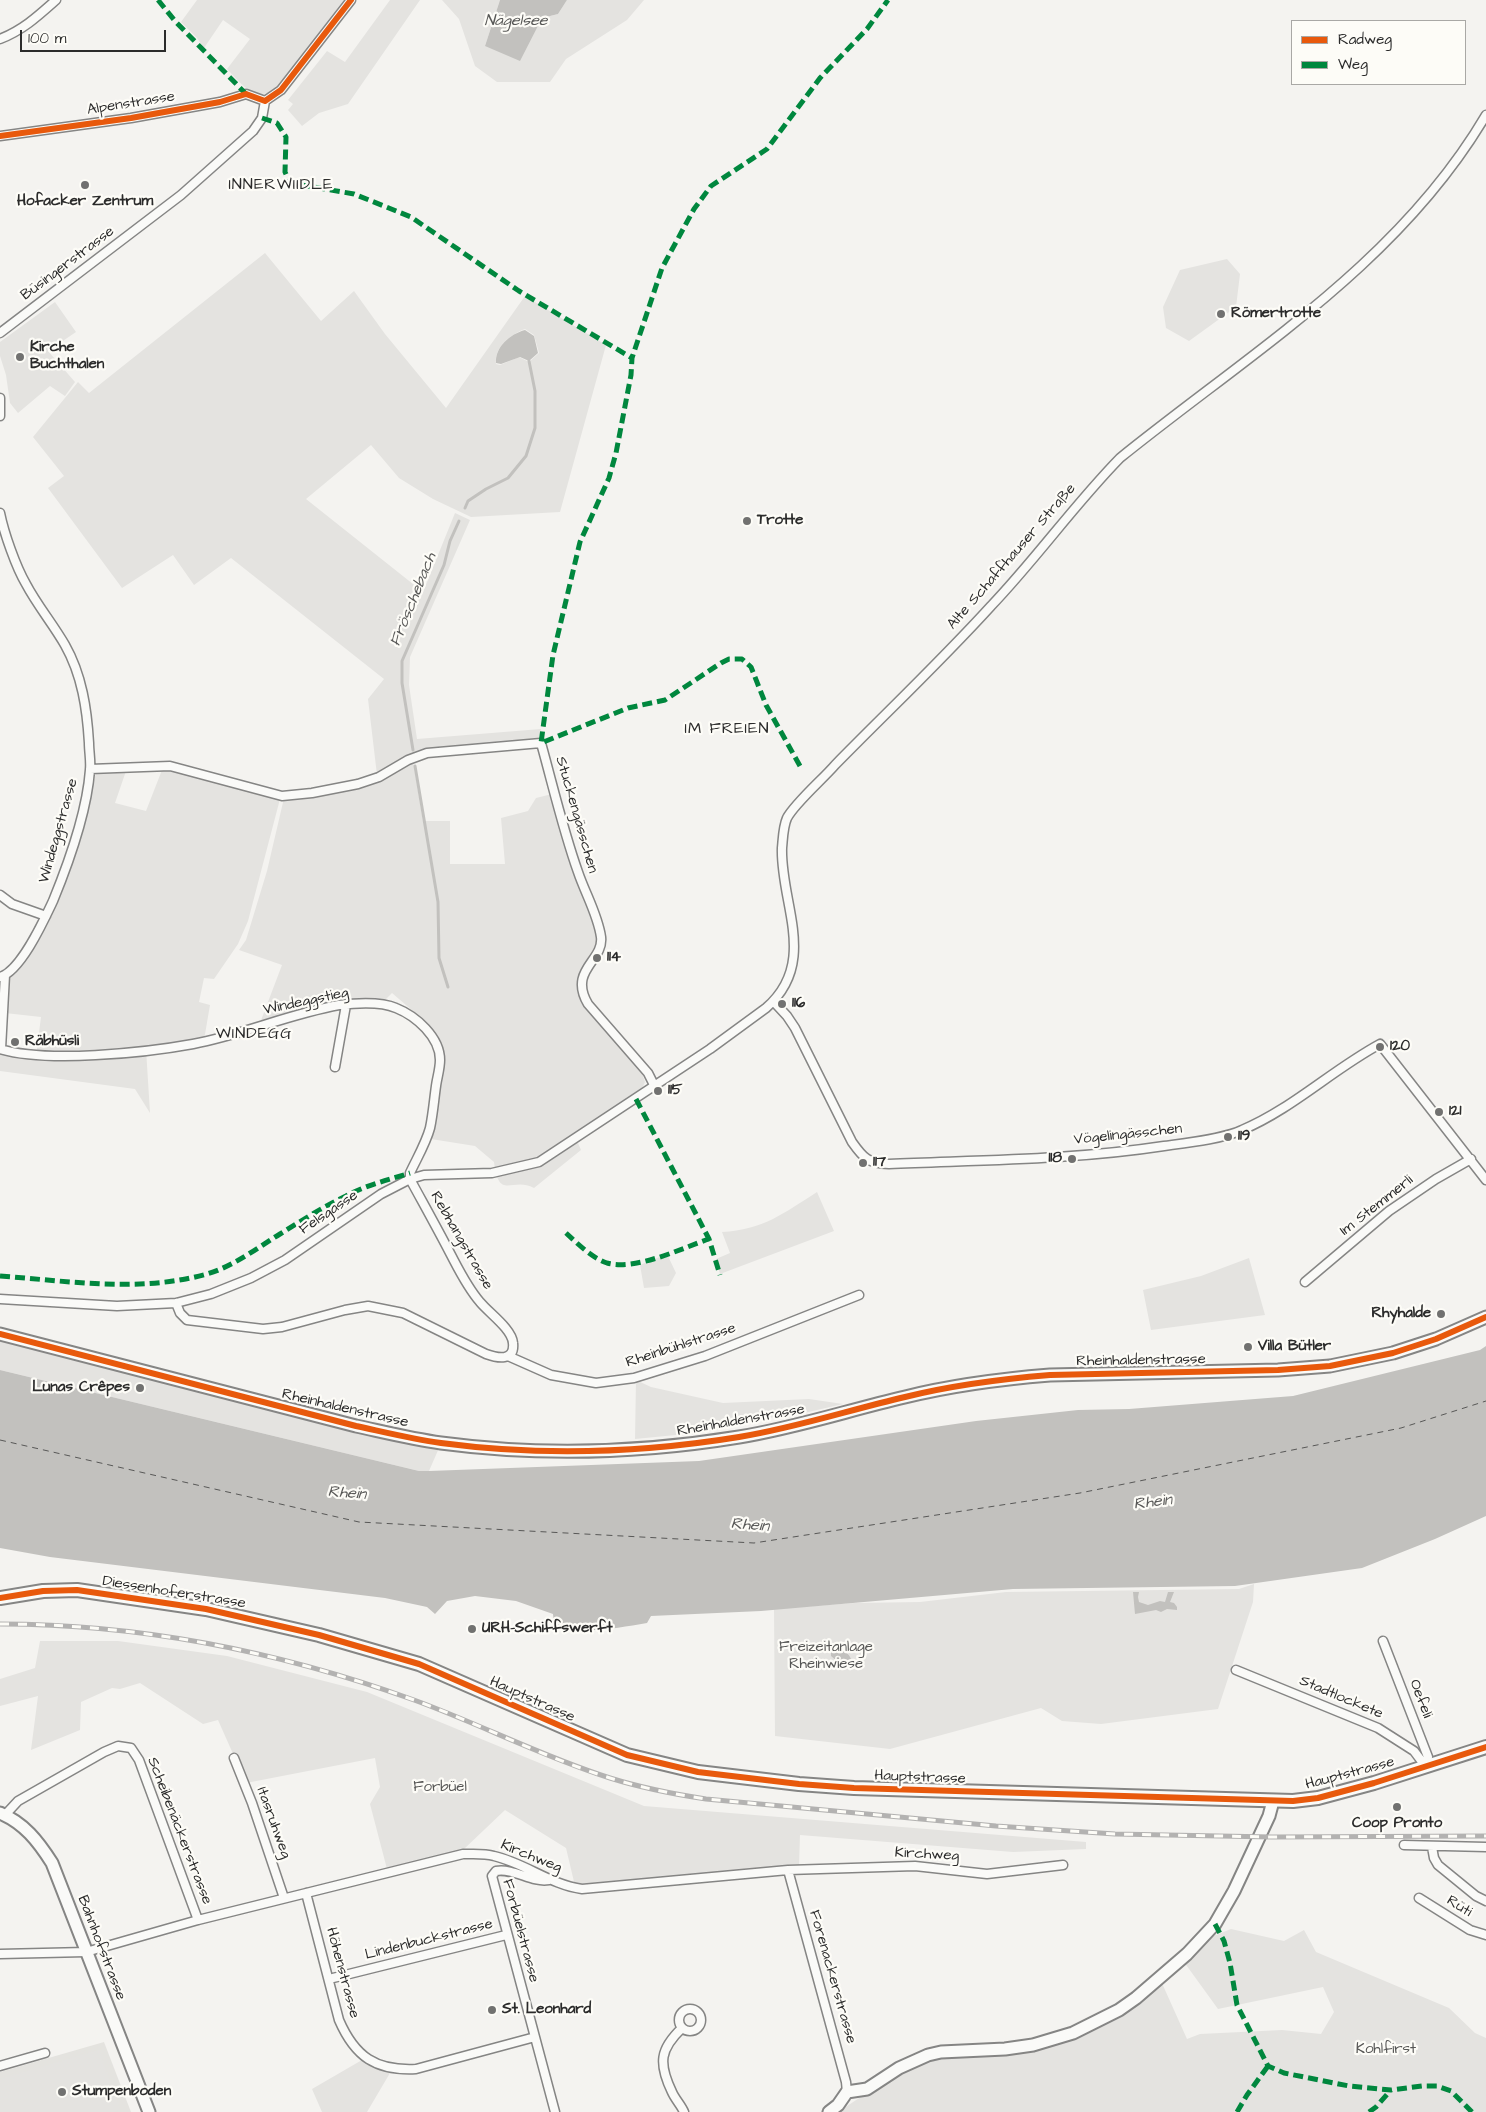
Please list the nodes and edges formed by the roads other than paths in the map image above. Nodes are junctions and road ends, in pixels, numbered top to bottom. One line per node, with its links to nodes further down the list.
1 (56, 0): 3 (street)
2 (351, 0): 4 (street)
3 (0, 39)
4 (265, 101): 6 (street, Alpenstrasse); 7 (street, Büsingerstrasse)
5 (1486, 115): 15 (street, Alte Schaffhauser Straße)
6 (0, 136)
7 (0, 333)
8 (0, 398): 9 (street)
9 (0, 416)
10 (0, 513): 11 (street, Windeggstrasse)
11 (90, 769): 13 (street, Windeggstrasse); 19 (street, Stuckengässchen)
12 (0, 895): 13 (street)
13 (46, 916): 14 (street, Windeggstrasse)
14 (2, 976): 17 (street)
15 (774, 1002): 19 (street, Alte Schaffhauser Straße); 20 (street, Vögelingässchen)
16 (346, 1005): 17 (street, Windeggstieg); 18 (street); 21 (street, Windeggstieg)
17 (0, 1049)
18 (335, 1067)
19 (654, 1085): 21 (street, Felsgasse)
20 (1471, 1159): 22 (street, Vögelingässchen); 23 (street, Im Stemmerli)
21 (410, 1179): 26 (street, Felsgasse); 29 (street, Rebhangstrasse)
22 (1486, 1180)
23 (1305, 1282)
24 (859, 1295): 29 (street, Rheinbühlstrasse)
25 (0, 1299): 26 (street, Felsgasse)
26 (176, 1303): 29 (street, Rheinbühlstrasse)
27 (1486, 1317): 28 (main road, Rheinhaldenstrasse)
28 (0, 1334)
29 (508, 1356)
30 (0, 1598): 32 (main road, Diessenhoferstrasse)
31 (1383, 1641): 36 (street, Oefeli)
32 (370, 1650): 37 (main road, Hauptstrasse)
33 (1236, 1670): 36 (street, Stadtlockete)
34 (1486, 1747): 36 (main road, Hauptstrasse)
35 (234, 1758): 46 (street, Itasruhweg)
36 (1426, 1766): 37 (main road, Hauptstrasse)
37 (1273, 1801): 59 (main road)
38 (3, 1814): 49 (street, Scheibenäckerstrasse); 52 (main road, Bahnhofstrasse)
39 (1404, 1845): 40 (street)
40 (1432, 1846): 41 (street); 48 (street, Rüti)
41 (1486, 1847)
42 (1063, 1865): 43 (street, Kirchweg)
43 (788, 1870): 44 (street, Kirchweg); 59 (street, Forenackerstrasse)
44 (551, 1880): 45 (street, Kirchweg); 51 (street, Forbüelstrasse)
45 (306, 1893): 46 (street, Kirchweg); 54 (street, Höhenstrasse)
46 (284, 1898): 49 (street, Kirchweg)
47 (1419, 1898): 50 (street, Rüti)
48 (1486, 1901)
49 (198, 1920): 52 (street, Kirchweg)
50 (1486, 1934)
51 (506, 1935): 54 (street, Lindenbuckstrasse); 56 (street, Forbüelstrasse)
52 (86, 1952): 53 (street, Kirchweg); 60 (main road, Bahnhofstrasse)
53 (0, 1954)
54 (329, 1979): 56 (street, Höhenstrasse)
55 (682, 2028): 62 (street)
56 (535, 2037): 61 (street, Forbüelstrasse)
57 (45, 2053): 58 (street)
58 (0, 2066)
59 (847, 2092): 63 (main road)
60 (149, 2112)
61 (555, 2112)
62 (684, 2112)
63 (829, 2112)

